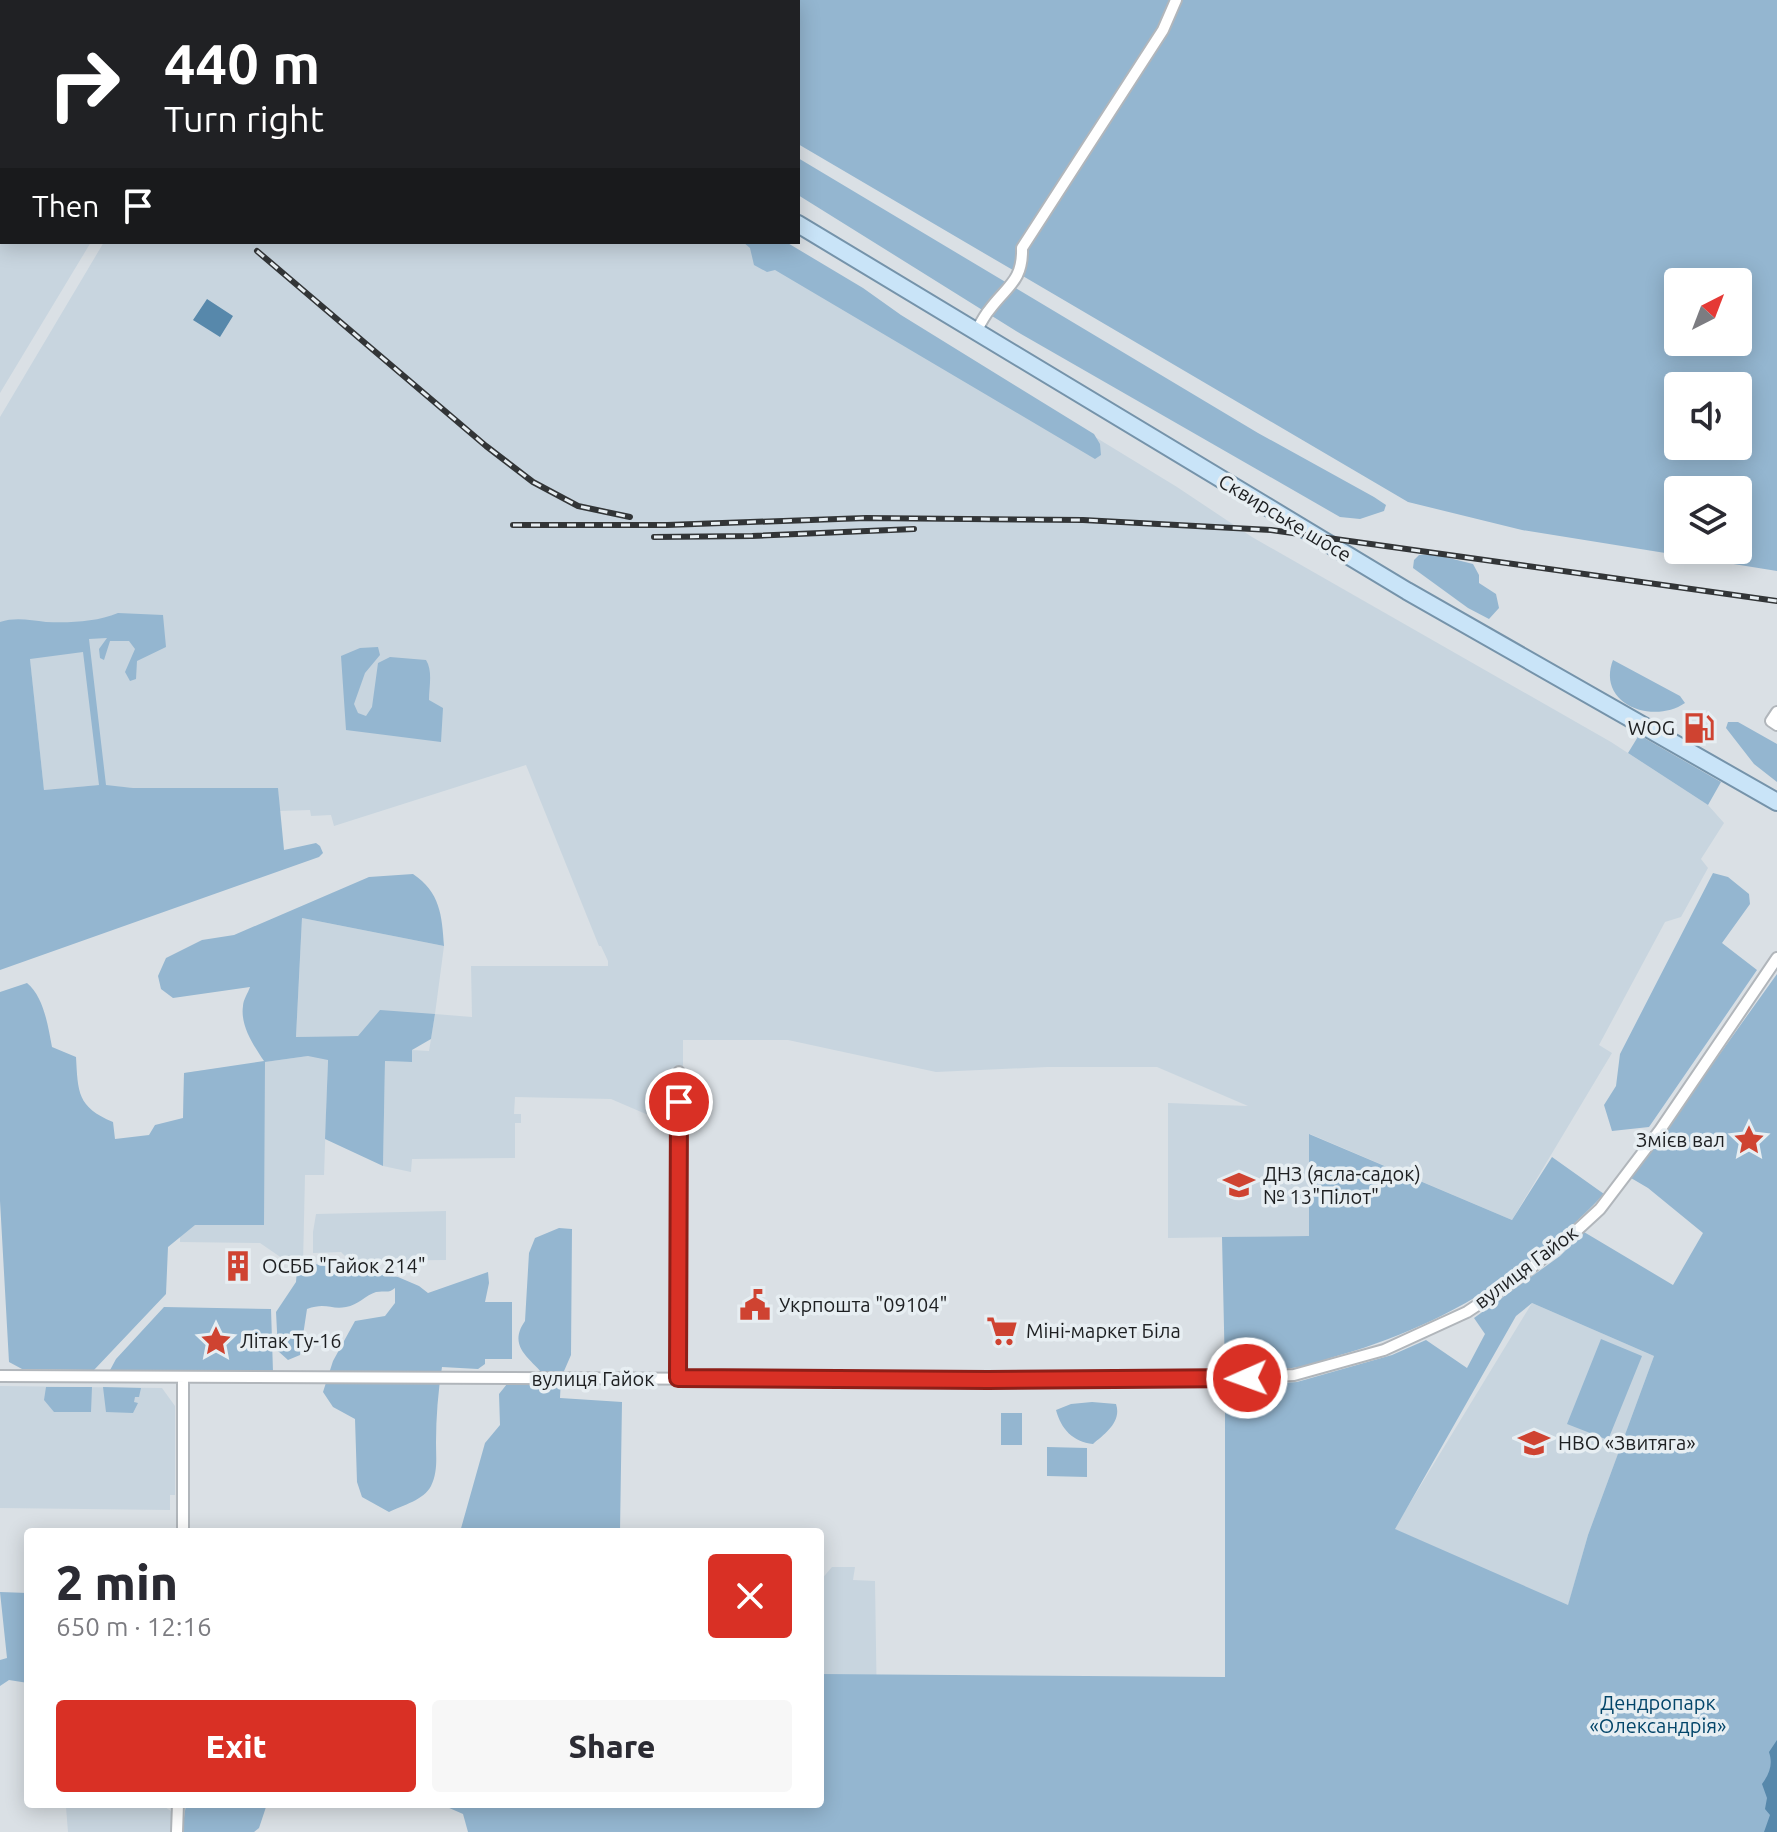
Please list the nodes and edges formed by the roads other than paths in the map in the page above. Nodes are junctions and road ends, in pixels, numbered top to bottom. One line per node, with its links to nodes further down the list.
1 (1176, 0): 3 (street)
2 (800, 225): 3 (main road, Сквирське шосе)
3 (976, 332): 6 (main road, Сквирське шосе)
4 (1777, 712): 5 (street)
5 (1777, 725)
6 (1777, 802)
7 (1777, 958): 10 (street, вулиця Гайок)
8 (679, 1072): 10 (street)
9 (0, 1376): 11 (street, вулиця Гайок)
10 (678, 1378): 11 (street, вулиця Гайок)
11 (183, 1379): 12 (street)
12 (183, 1528)
13 (178, 1808): 14 (street)
14 (177, 1832)

